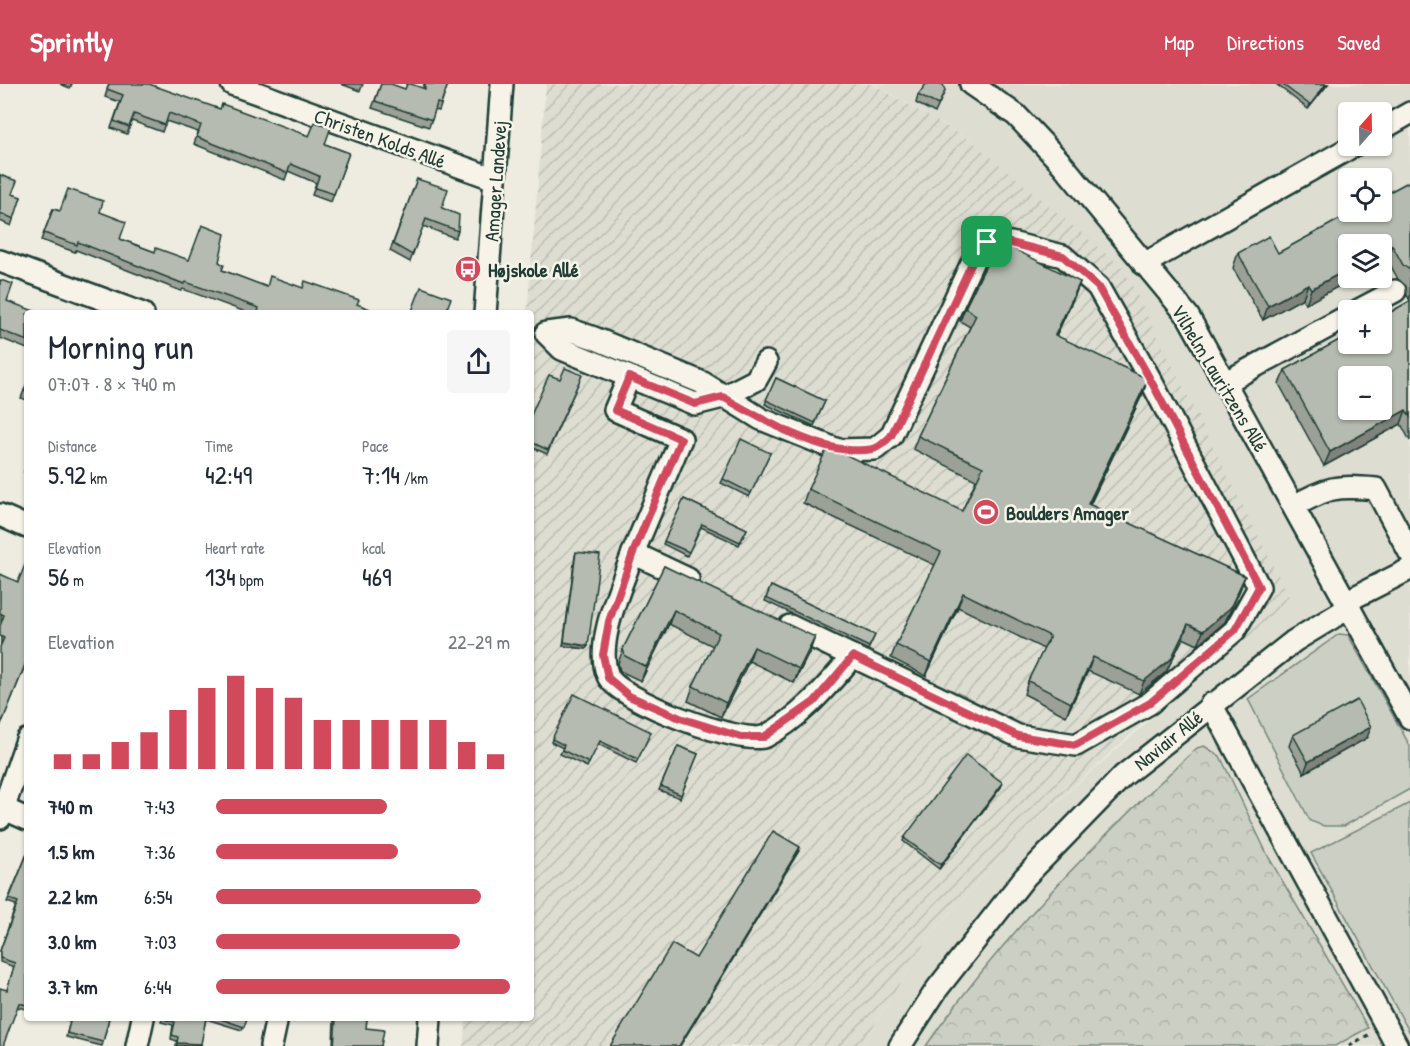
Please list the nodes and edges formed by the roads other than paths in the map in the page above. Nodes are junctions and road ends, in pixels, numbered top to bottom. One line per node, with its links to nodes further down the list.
1 (232, 84): 7 (street, Christen Kolds Allé)
2 (502, 84): 7 (street, Amager Landevej)
3 (971, 84): 9 (street, Vilhelm Lauritzens Allé)
4 (1410, 113): 5 (street)
5 (1392, 123)
6 (1338, 154): 9 (street)
7 (495, 179): 13 (street, Amager Landevej)
8 (0, 261): 12 (street)
9 (1144, 264): 18 (street, Vilhelm Lauritzens Allé)
10 (1395, 291): 11 (street)
11 (1378, 300)
12 (132, 310)
13 (486, 310)
14 (1338, 321): 18 (street)
15 (538, 330): 17 (street); 19 (street)
16 (766, 363): 19 (street)
17 (629, 377): 19 (street); 23 (street)
18 (1226, 382): 20 (street, Vilhelm Lauritzens Allé)
19 (723, 397): 29 (street)
20 (1294, 506): 24 (street); 27 (street, Vilhelm Lauritzens Allé)
21 (0, 515): 22 (street)
22 (24, 526)
23 (633, 553): 26 (street); 29 (street)
24 (1410, 553)
25 (1410, 569): 27 (street)
26 (706, 587)
27 (1348, 604): 30 (street); 31 (street, Vilhelm Lauritzens Allé)
28 (769, 616): 29 (street)
29 (853, 656)
30 (1211, 704): 41 (street, Naviair Allé); 42 (street, Naviair Allé)
31 (1410, 718)
32 (24, 748): 33 (street)
33 (1, 811): 34 (street)
34 (24, 818)
35 (142, 1021): 38 (street)
36 (276, 1021): 39 (street)
37 (430, 1021): 40 (street)
38 (137, 1046)
39 (271, 1046)
40 (428, 1046)
41 (900, 1046)
42 (1397, 1046)

